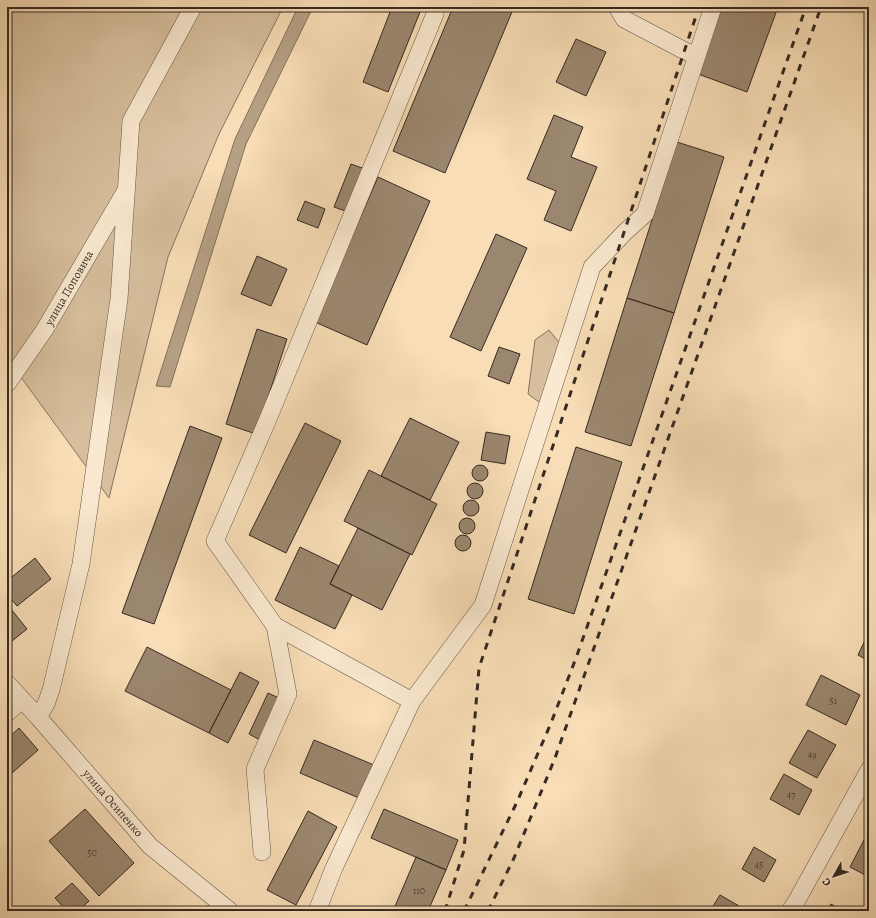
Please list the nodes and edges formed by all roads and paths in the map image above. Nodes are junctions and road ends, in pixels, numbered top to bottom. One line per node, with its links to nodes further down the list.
1 (193, 7): 6 (street)
2 (436, 7): 8 (street)
3 (617, 7): 5 (street)
4 (713, 7): 5 (street)
5 (697, 56): 11 (street)
6 (127, 189): 7 (street, улица Поповича); 13 (street)
7 (7, 384)
8 (275, 626): 11 (street); 15 (street)
9 (7, 683): 10 (street, улица Осипенко)
10 (22, 700): 12 (street); 13 (street, улица Осипенко)
11 (412, 701): 17 (street)
12 (7, 713)
13 (38, 717): 16 (street, улица Осипенко)
14 (869, 770): 18 (street)
15 (262, 852)
16 (230, 911)
17 (317, 911)
18 (790, 911)

